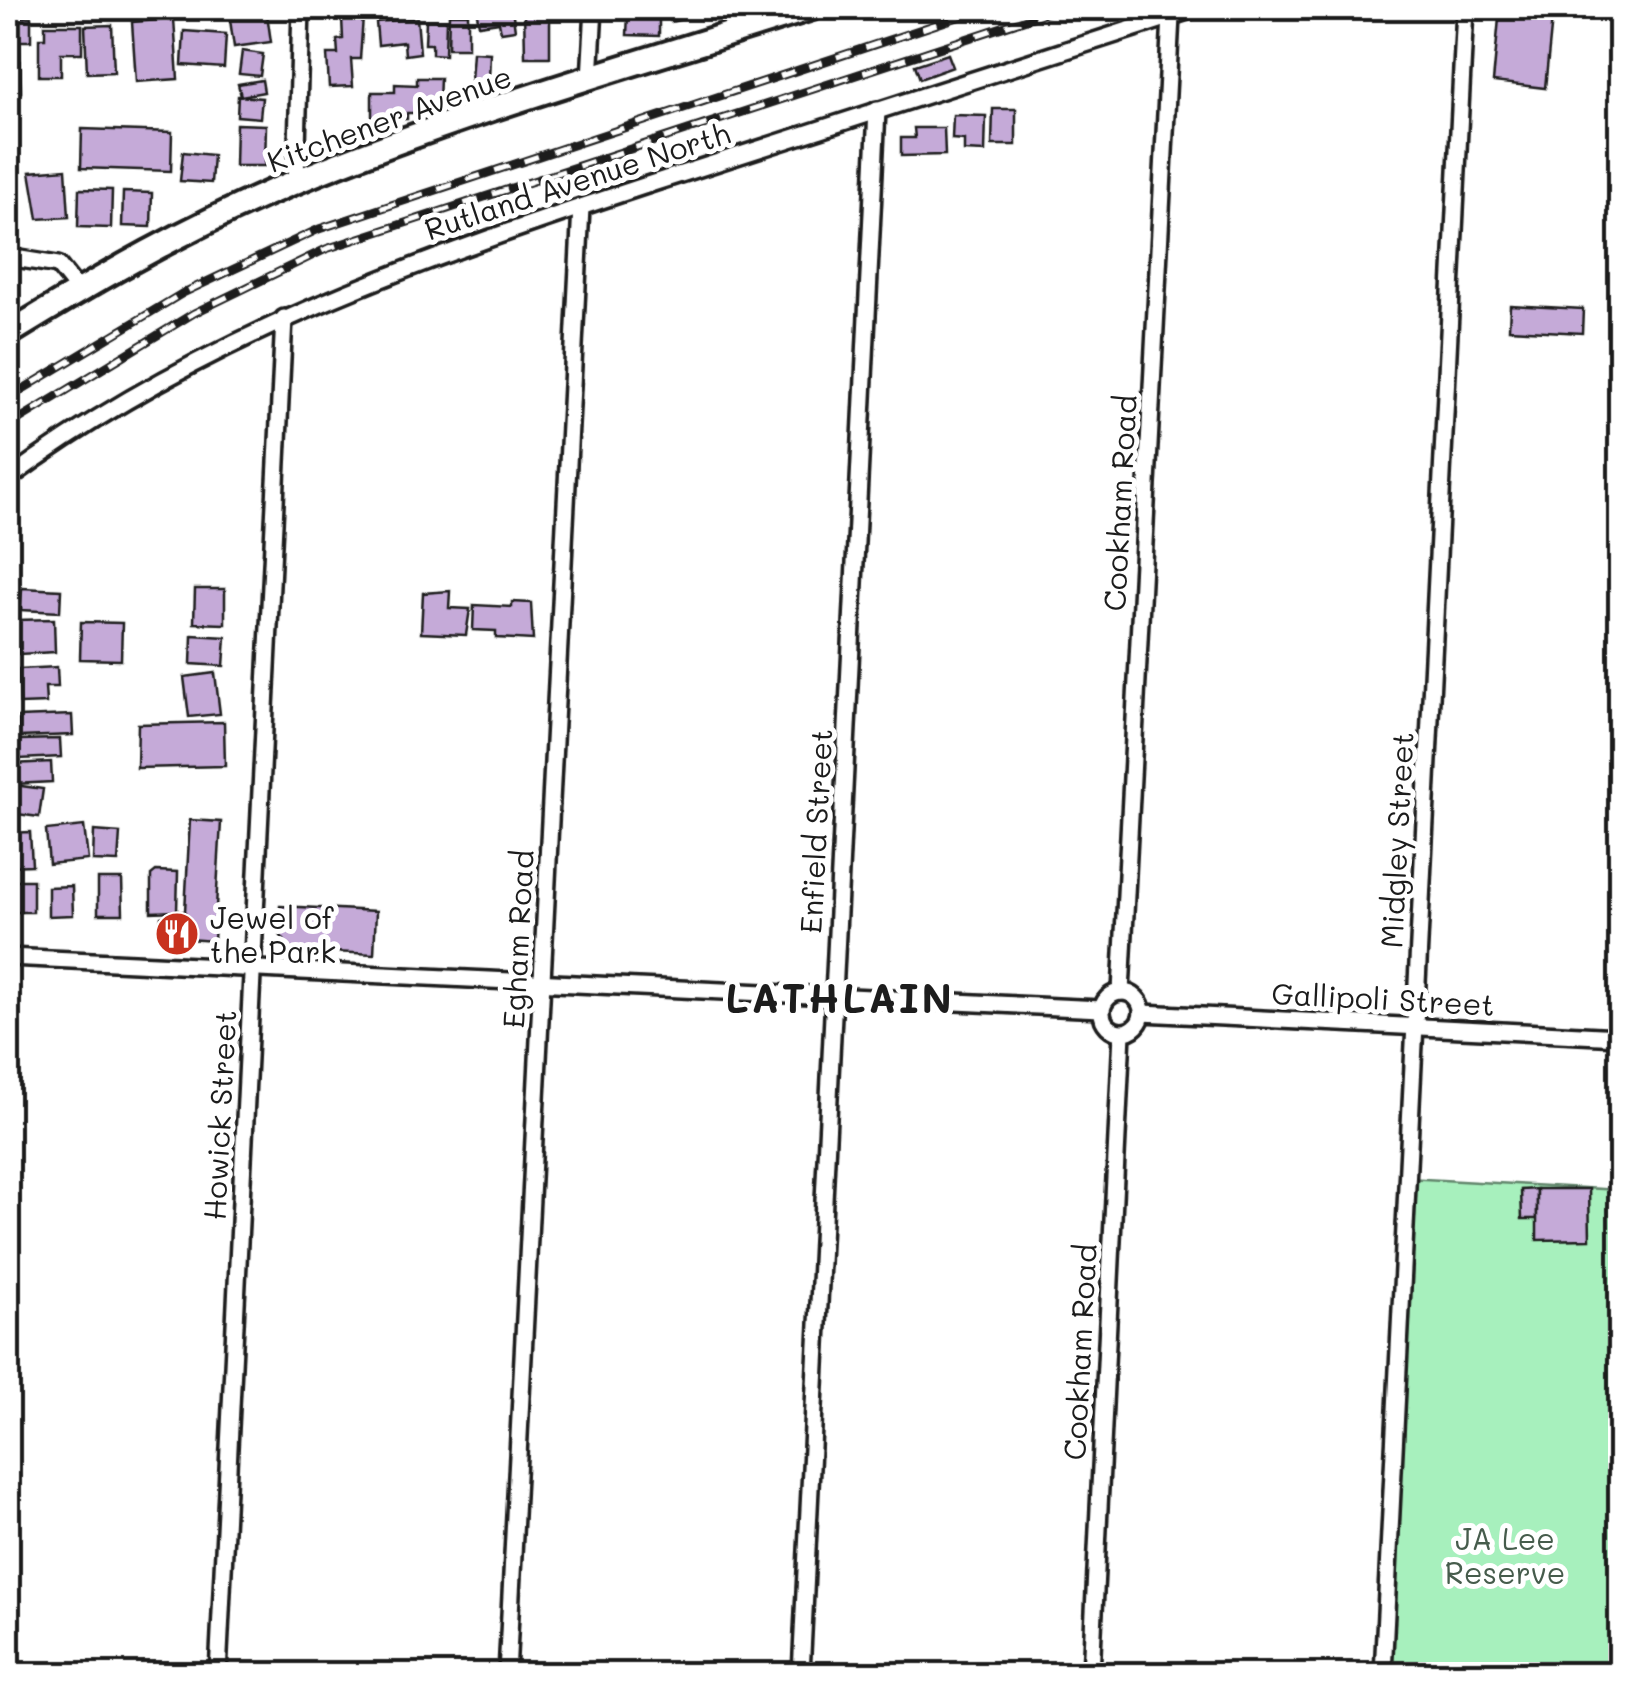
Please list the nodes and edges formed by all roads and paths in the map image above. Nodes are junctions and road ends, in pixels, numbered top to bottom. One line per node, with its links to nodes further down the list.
1 (301, 8): 9 (street)
2 (594, 8): 7 (street)
3 (812, 8): 7 (street, Kitchener Avenue)
4 (1197, 8): 6 (street, Rutland Avenue North)
5 (1465, 8): 23 (street, Midgley Street)
6 (1170, 16): 8 (street, Rutland Avenue North); 19 (street, Cookham Road)
7 (590, 79): 9 (street, Kitchener Avenue)
8 (876, 110): 10 (street, Rutland Avenue North); 20 (street, Enfield Street)
9 (296, 182): 12 (street, Kitchener Avenue)
10 (580, 207): 13 (street, Rutland Avenue North); 18 (street, Egham Road)
11 (8, 257): 12 (street)
12 (78, 290): 14 (street, Kitchener Avenue)
13 (284, 318): 15 (street, Rutland Avenue North); 17 (street, Howick Street)
14 (8, 334)
15 (8, 479)
16 (8, 957): 17 (street)
17 (254, 969): 18 (street); 26 (street, Howick Street)
18 (542, 984): 20 (street); 27 (street, Egham Road)
19 (1122, 992): 21 (street); 22 (street)
20 (833, 998): 21 (street); 28 (street, Enfield Street)
21 (1102, 1009): 24 (street)
22 (1142, 1013): 23 (street, Gallipoli Street); 24 (street)
23 (1414, 1028): 25 (street, Gallipoli Street); 30 (street, Midgley Street)
24 (1122, 1033): 29 (street, Cookham Road)
25 (1620, 1037)
26 (218, 1674)
27 (507, 1674)
28 (800, 1674)
29 (1091, 1674)
30 (1383, 1674)

